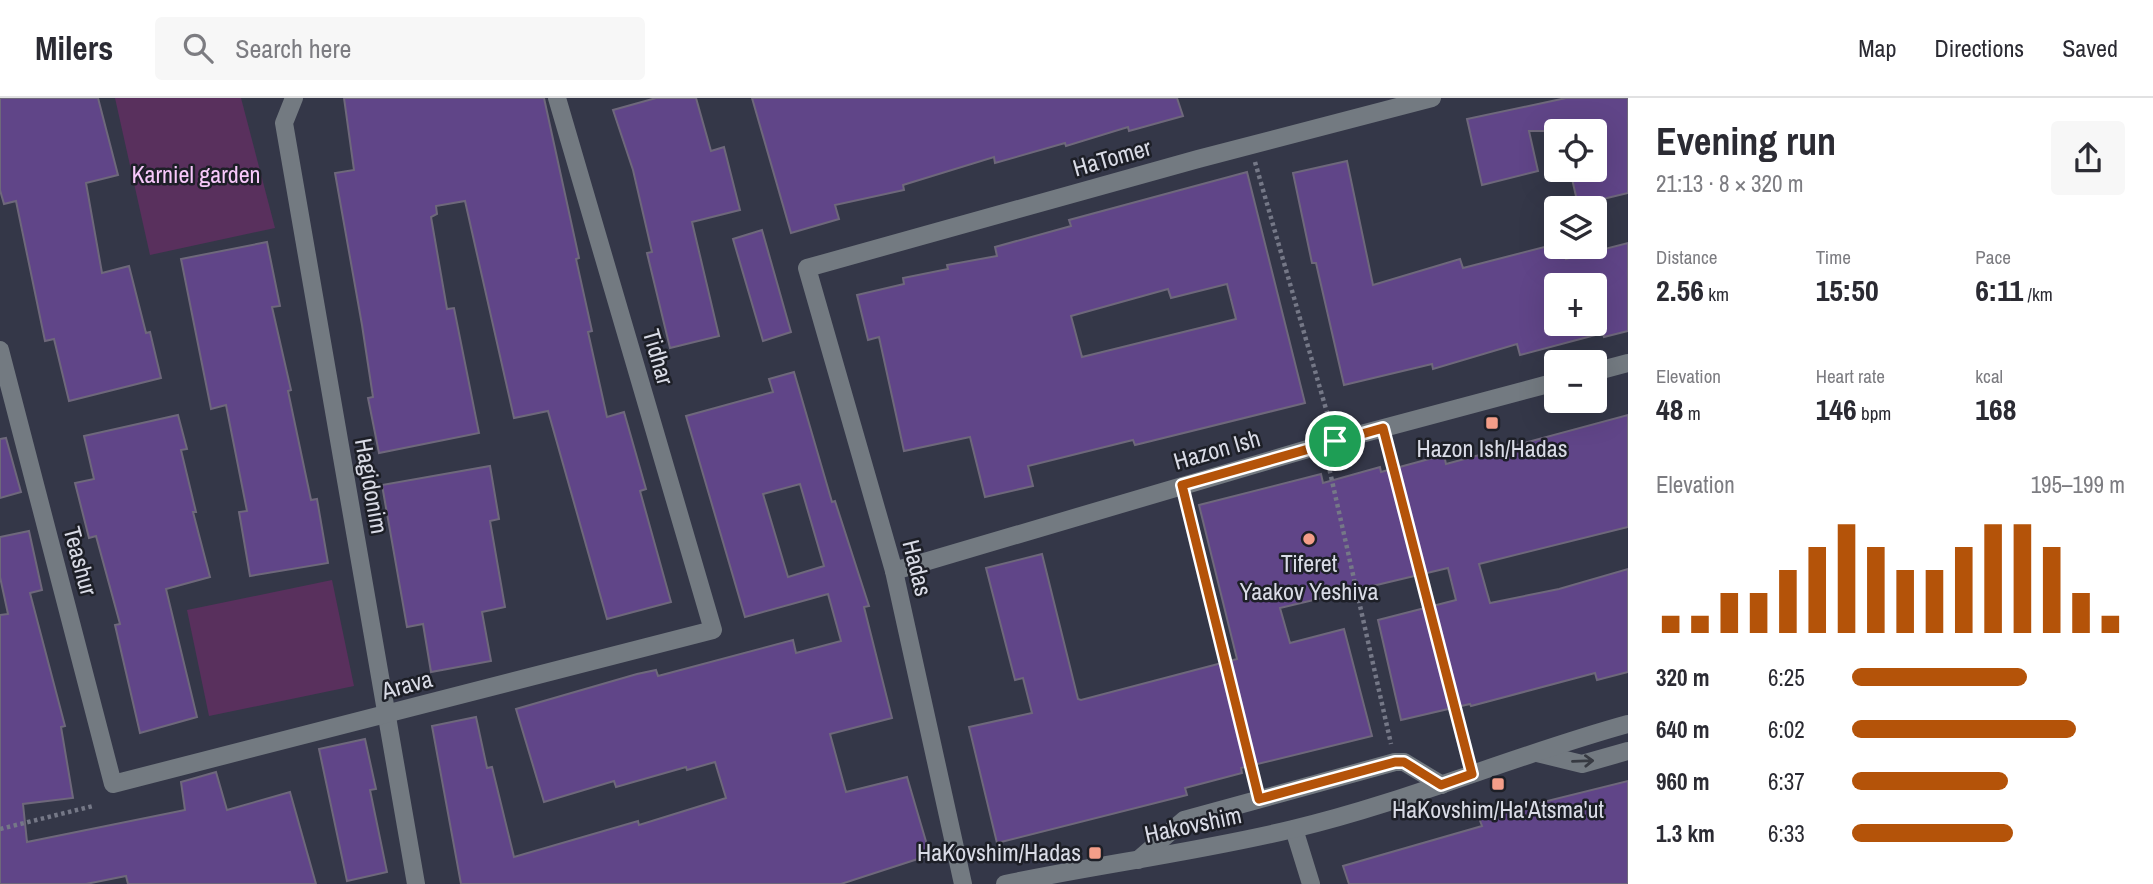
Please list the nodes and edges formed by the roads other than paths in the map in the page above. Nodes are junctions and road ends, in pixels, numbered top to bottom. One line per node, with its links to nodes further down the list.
1 (294, 98): 11 (street, Hagidonim)
2 (557, 98): 10 (street, Tidhar)
3 (1432, 98): 4 (street, HaTomer)
4 (807, 268): 9 (street, Hadas)
5 (0, 350): 15 (street, Teashur)
6 (1628, 363): 7 (street)
7 (1607, 369)
8 (1544, 385): 9 (street, Hazon Ish)
9 (894, 571): 21 (street, Hadas)
10 (713, 630): 11 (street, Arava)
11 (385, 716): 15 (street, Arava); 20 (street, Hagidonim)
12 (1628, 724): 14 (street, Hakovshim)
13 (1628, 751): 14 (street, one-way to 13)
14 (1537, 753): 16 (street, Hakovshim)
15 (113, 783)
16 (1441, 785): 17 (street, Hakovshim); 18 (street)
17 (1294, 829): 18 (street, Hakovshim); 22 (street)
18 (1137, 862): 19 (street, Hakovshim)
19 (1013, 883)
20 (416, 884)
21 (964, 884)
22 (1311, 884)

